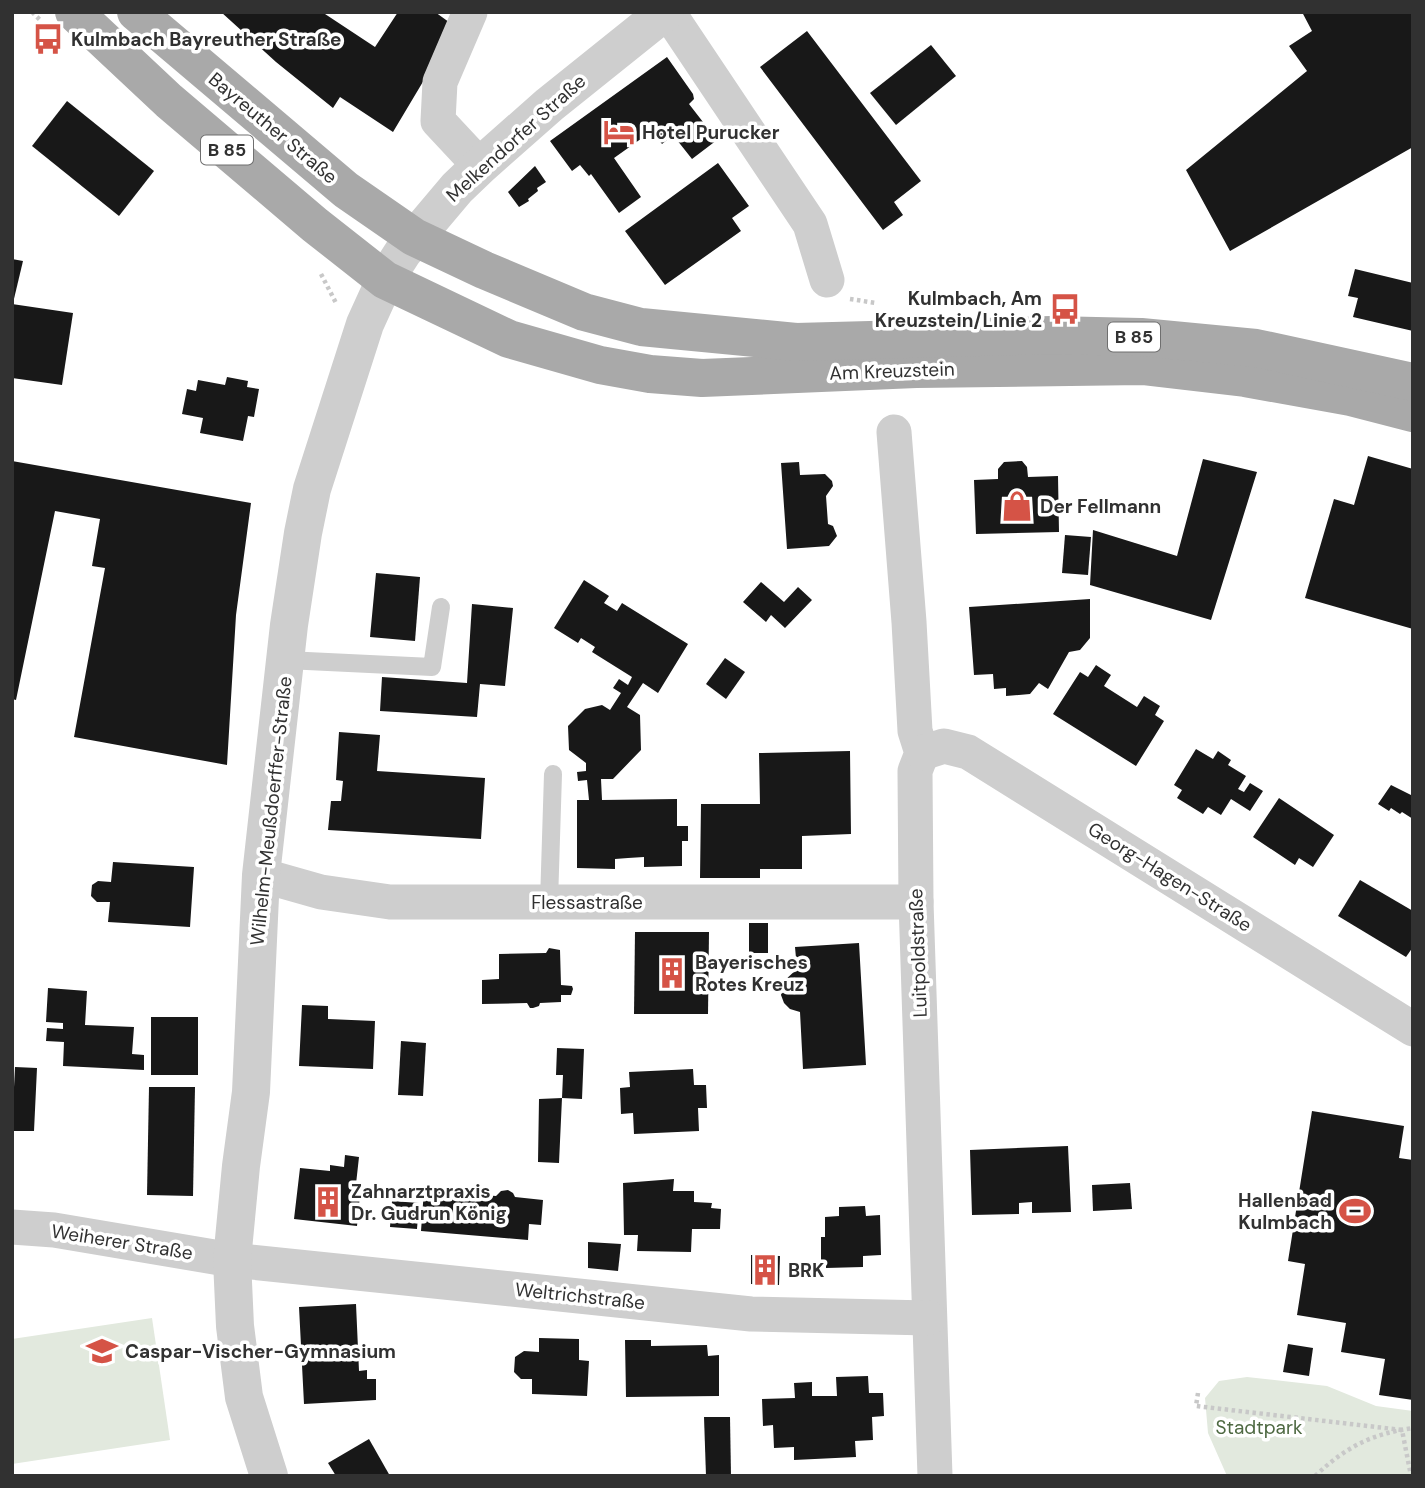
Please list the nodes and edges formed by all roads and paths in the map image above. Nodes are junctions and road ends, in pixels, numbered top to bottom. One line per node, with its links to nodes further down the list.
1 (74, 12): 8 (main road, B 85)
2 (136, 12): 6 (main road, Bayreuther Straße / B 85)
3 (470, 12): 5 (street)
4 (666, 12): 5 (street, Melkendorfer Straße); 7 (street)
5 (480, 166): 6 (street, Melkendorfer Straße)
6 (414, 237): 8 (street, Melkendorfer Straße); 9 (main road, Am Kreuzstein / B 85)
7 (827, 280)
8 (385, 281): 10 (main road, Am Kreuzstein / B 85); 13 (street, Wilhelm-Meußdoerffer-Straße)
9 (1413, 382)
10 (1413, 413)
11 (894, 432): 14 (street, Luitpoldstraße)
12 (441, 607): 13 (lane)
13 (286, 660): 16 (street, Wilhelm-Meußdoerffer-Straße)
14 (922, 753): 18 (street, Luitpoldstraße); 19 (street, Georg-Hagen-Straße)
15 (553, 774): 17 (lane)
16 (261, 875): 17 (street, Flessastraße); 21 (street, Wilhelm-Meußdoerffer-Straße)
17 (549, 902): 18 (street, Flessastraße)
18 (915, 902): 22 (street, Luitpoldstraße)
19 (1413, 1029)
20 (12, 1227): 21 (street, Weiherer Straße)
21 (232, 1260): 22 (street, Weltrichstraße); 26 (street, Wilhelm-Meußdoerffer-Straße)
22 (929, 1318): 27 (street, Luitpoldstraße)
23 (1198, 1394): 25 (path)
24 (1413, 1428): 25 (path)
25 (1402, 1430): 28 (path); 29 (path)
26 (269, 1476)
27 (935, 1476)
28 (1315, 1476)
29 (1411, 1476)

